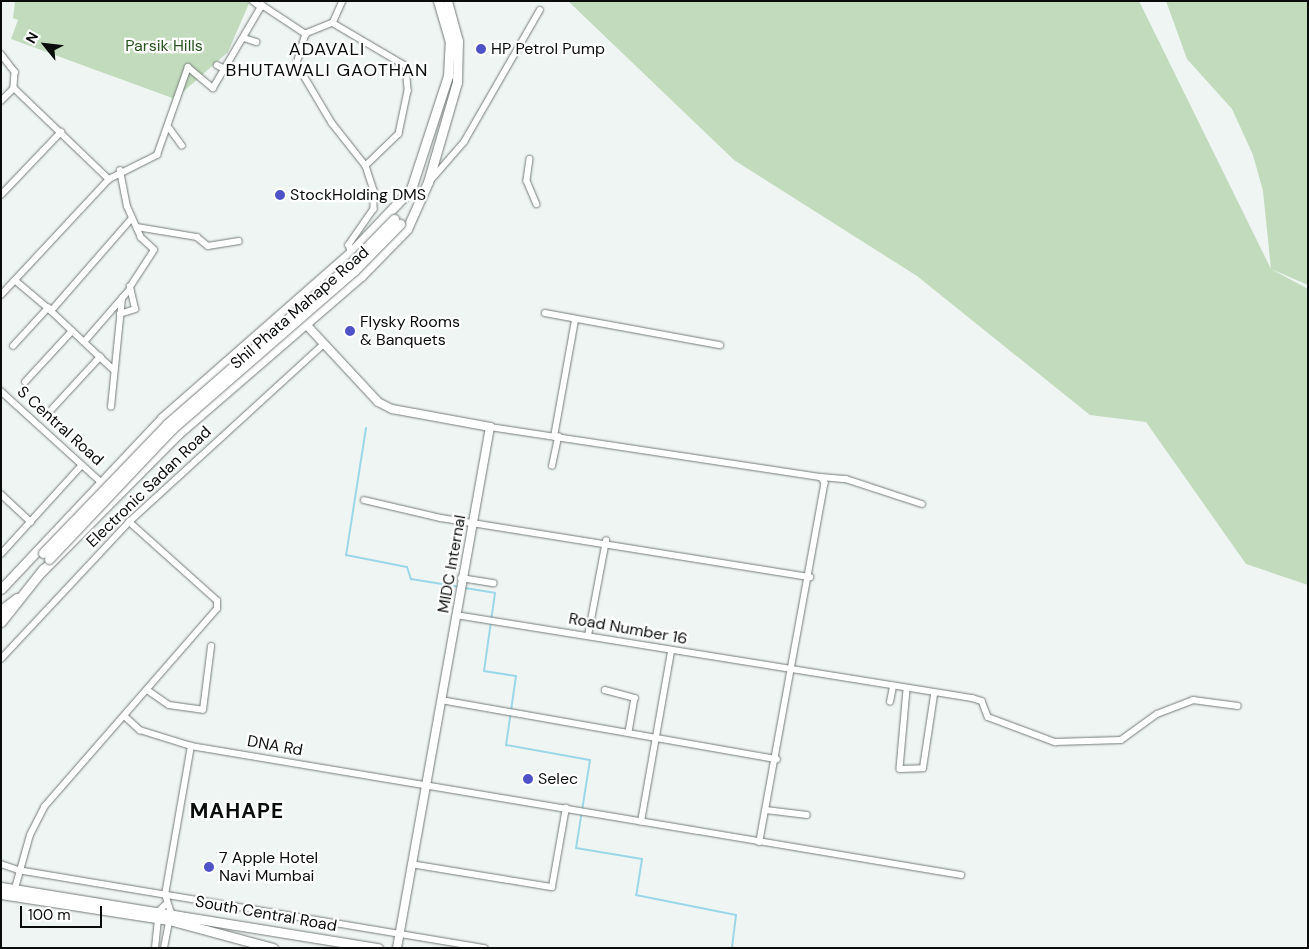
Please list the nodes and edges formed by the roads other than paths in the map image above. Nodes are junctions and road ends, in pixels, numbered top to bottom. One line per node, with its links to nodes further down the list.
1 (253, 1): 5 (street)
2 (342, 1): 7 (street)
3 (438, 1): 24 (main road, Shil Phata Mahape Road)
4 (447, 1): 23 (main road, Shil Phata Mahape Road)
5 (261, 6): 8 (street); 9 (street)
6 (540, 10): 23 (street)
7 (333, 23): 8 (street); 20 (street)
8 (306, 34): 20 (street)
9 (244, 38): 10 (street); 13 (street)
10 (256, 42)
11 (1, 54): 14 (street)
12 (217, 65): 13 (street)
13 (226, 69): 16 (street)
14 (14, 88): 15 (street); 17 (street)
15 (1, 101)
16 (168, 126): 18 (street); 21 (street)
17 (61, 132): 22 (street); 25 (street)
18 (182, 144)
19 (530, 159): 27 (street)
20 (366, 166): 28 (street)
21 (120, 171): 22 (street); 29 (street)
22 (109, 179): 36 (street)
23 (428, 182): 26 (main road, Shil Phata Mahape Road)
24 (411, 189): 30 (main road); 31 (main road, Shil Phata Mahape Road)
25 (1, 195)
26 (422, 195): 30 (main road); 35 (main road, Shil Phata Mahape Road)
27 (536, 204)
28 (369, 217): 31 (street); 34 (street)
29 (132, 218): 32 (street); 41 (street)
30 (397, 222): 71 (main road, bridge)
31 (379, 224): 34 (main road, Shil Phata Mahape Road)
32 (137, 227): 33 (street); 37 (street)
33 (239, 241)
34 (350, 253): 35 (street); 40 (main road, Shil Phata Mahape Road)
35 (366, 271): 45 (main road, Shil Phata Mahape Road)
36 (15, 280): 38 (street); 41 (street)
37 (130, 289): 39 (street); 42 (street)
38 (1, 295)
39 (122, 299): 42 (street); 47 (street)
40 (290, 307): 45 (street); 62 (main road, Shil Phata Mahape Road)
41 (49, 310): 46 (street); 50 (street)
42 (120, 314): 52 (street)
43 (545, 314): 44 (street)
44 (575, 320): 49 (street); 58 (street)
45 (306, 325): 48 (street); 73 (main road, Shil Phata Mahape Road)
46 (72, 331): 47 (street); 53 (street)
47 (84, 342): 51 (street)
48 (324, 344): 57 (street); 68 (street, Electronic Sadan Road)
49 (720, 345)
50 (13, 346)
51 (100, 357): 52 (street); 56 (street)
52 (113, 369): 55 (street)
53 (26, 382)
54 (1, 391): 59 (street, S Central Road)
55 (111, 407)
56 (52, 409)
57 (490, 427): 58 (street); 66 (street, MIDC Internal)
58 (556, 437): 60 (street); 61 (street)
59 (82, 465): 62 (street, S Central Road); 67 (street)
60 (552, 466)
61 (821, 477): 65 (street); 74 (street)
62 (101, 482): 72 (main road, Shil Phata Mahape Road)
63 (1, 494): 67 (street)
64 (364, 500): 66 (street)
65 (922, 504)
66 (473, 521): 69 (street); 75 (street, MIDC Internal)
67 (31, 522): 70 (street)
68 (129, 522): 86 (street, Electronic Sadan Road); 91 (street)
69 (606, 541): 74 (street); 83 (street)
70 (1, 554)
71 (46, 556): 72 (main road); 73 (main road)
72 (29, 562): 77 (main road)
73 (40, 573): 79 (main road)
74 (810, 577): 87 (street)
75 (461, 578): 76 (street); 81 (street, MIDC Internal)
76 (494, 583)
77 (4, 587): 78 (main road)
78 (1, 596)
79 (19, 597): 80 (main road); 82 (main road)
80 (3, 608)
81 (456, 615): 83 (street, Road Number 16); 93 (street, MIDC Internal)
82 (1, 622)
83 (588, 636): 85 (street, Road Number 16)
84 (211, 647): 91 (street)
85 (671, 651): 87 (street, Road Number 16); 98 (street)
86 (1, 659)
87 (794, 671): 88 (street, Road Number 16); 100 (street)
88 (893, 686): 90 (street, Road Number 16); 94 (street)
89 (605, 690): 97 (street)
90 (907, 690): 92 (street, Road Number 16); 92 (street)
91 (149, 691): 96 (street)
92 (934, 695): 95 (street, Road Number 16)
93 (441, 700): 97 (street); 101 (street, MIDC Internal)
94 (890, 702)
95 (1238, 706)
96 (126, 718): 99 (street, DNA Rd); 109 (street)
97 (629, 732): 98 (street)
98 (656, 738): 100 (street); 105 (street)
99 (191, 746): 101 (street, DNA Rd); 114 (street)
100 (777, 759): 103 (street)
101 (426, 785): 102 (street, DNA Rd); 108 (street, MIDC Internal)
102 (568, 808): 105 (street, DNA Rd); 108 (street)
103 (766, 810): 104 (street); 106 (street)
104 (807, 815)
105 (641, 822): 106 (street, DNA Rd)
106 (760, 842): 110 (street, DNA Rd)
107 (1, 864): 109 (street)
108 (412, 864): 117 (street, MIDC Internal)
109 (18, 870): 112 (street); 114 (street)
110 (961, 875)
111 (1, 886): 112 (main road, South Central Road)
112 (14, 892): 113 (main road, South Central Road); 115 (main road, South Central Road)
113 (1, 894)
114 (165, 895): 115 (street); 117 (street)
115 (161, 912): 116 (main road, South Central Road); 116 (street); 118 (street)
116 (170, 916): 119 (street); 120 (main road, South Central Road); 121 (main road, South Central Road)
117 (398, 933): 122 (street, MIDC Internal); 123 (street)
118 (155, 948)
119 (164, 948)
120 (273, 948)
121 (378, 948)
122 (397, 948)
123 (485, 948)

